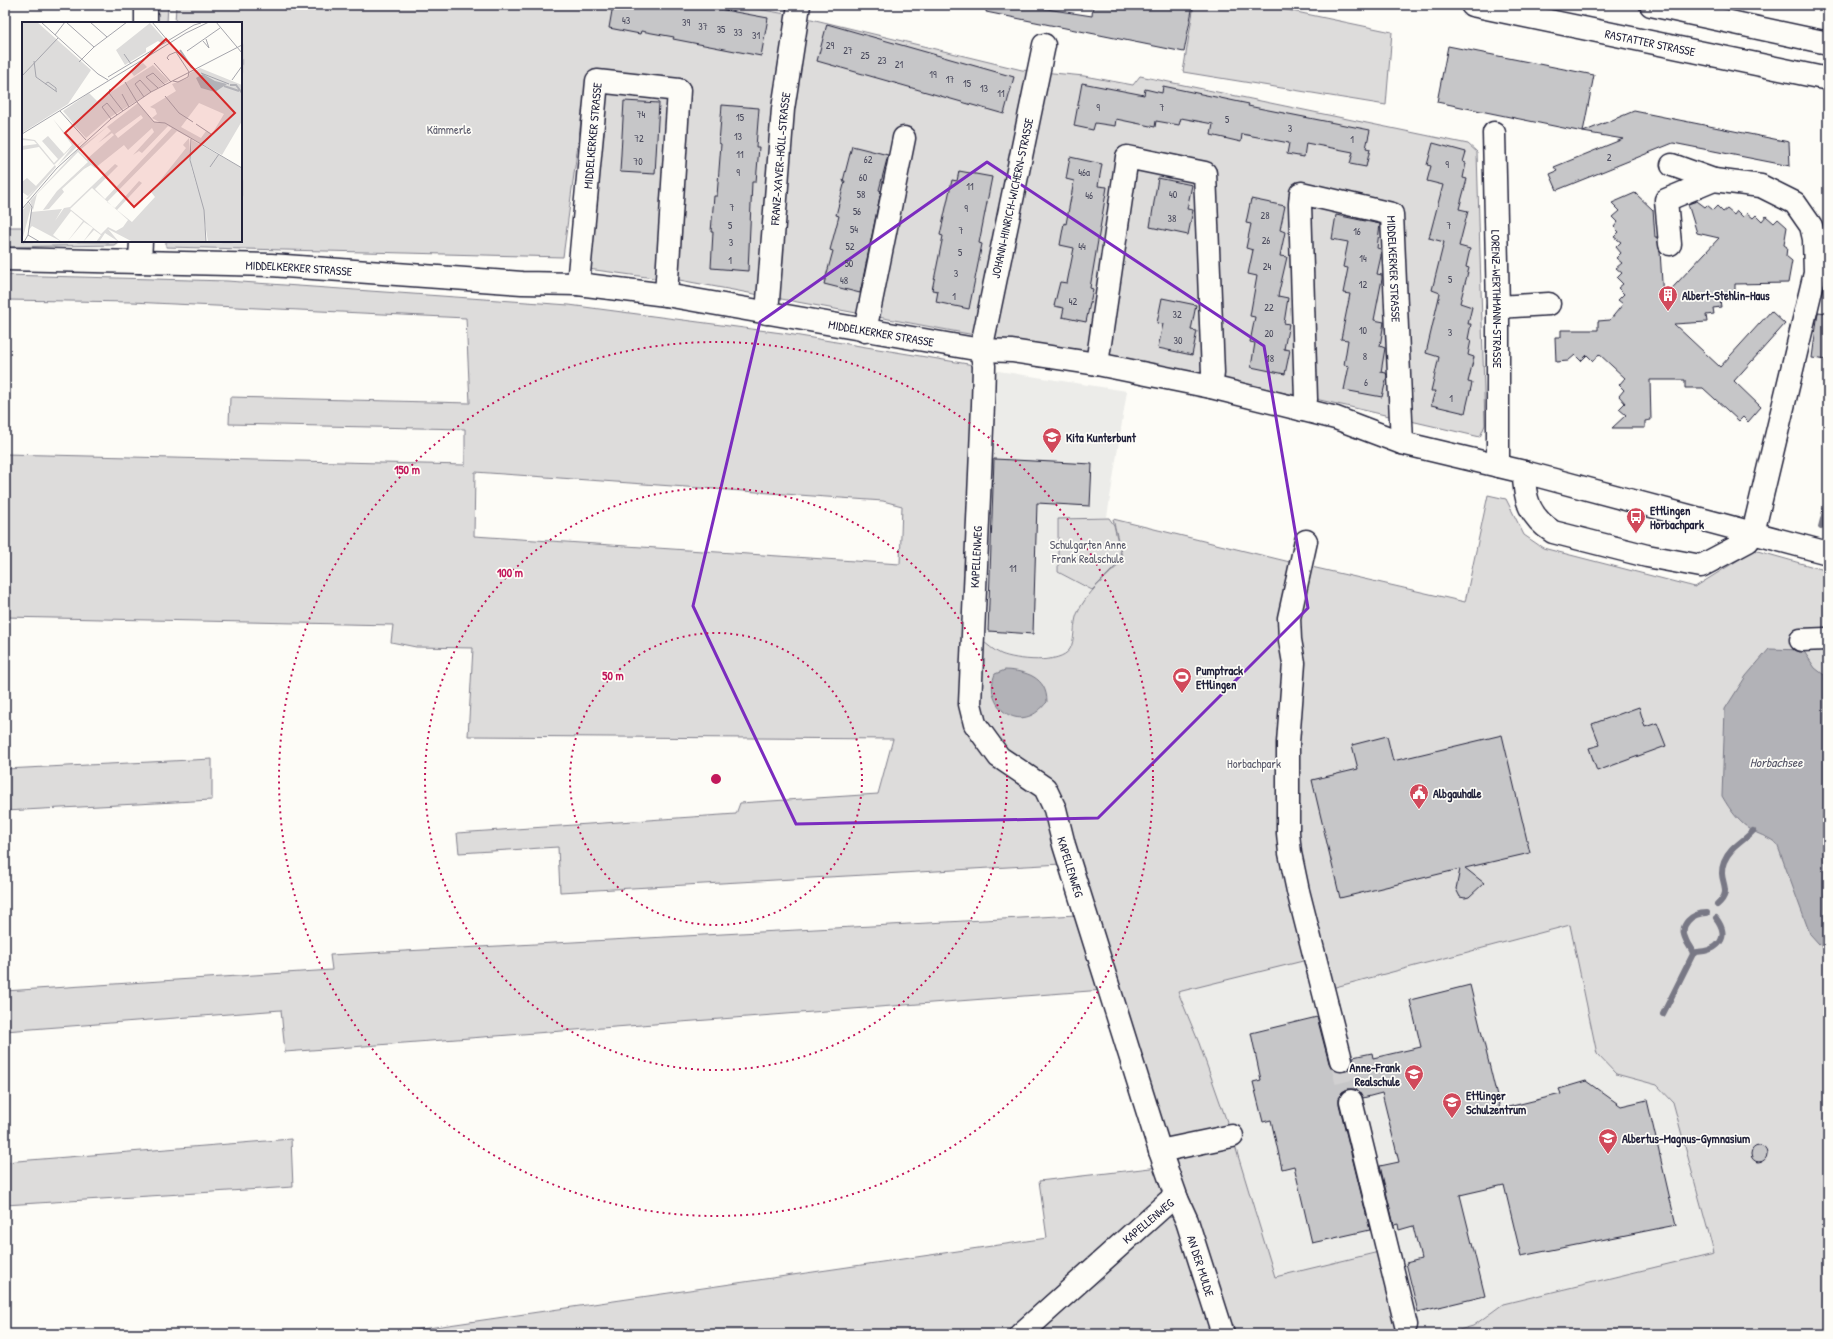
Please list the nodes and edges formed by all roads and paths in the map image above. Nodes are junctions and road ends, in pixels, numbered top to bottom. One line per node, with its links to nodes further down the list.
1 (146, 5): 5 (street)
2 (799, 5): 20 (street, FRANZ-XAVER-HÖLL-STRASSE)
3 (1472, 5): 8 (street, RASTATTER STRASSE)
4 (1651, 5): 6 (street)
5 (146, 22)
6 (1828, 43)
7 (1044, 45): 22 (street, JOHANN-HINRICH-WICHERN-STRASSE)
8 (1828, 79)
9 (1494, 133): 19 (street, LORENZ-WERTHMANN-STRASSE)
10 (904, 138): 21 (street)
11 (1672, 165): 12 (street)
12 (1714, 180): 13 (street); 29 (street)
13 (1670, 244)
14 (141, 251): 15 (street, MIDDELKERKER STRASSE); 16 (street, MIDDELKERKER STRASSE)
15 (5, 258)
16 (578, 284): 17 (street, MIDDELKERKER STRASSE); 17 (street, MIDDELKERKER STRASSE)
17 (666, 295): 20 (street, MIDDELKERKER STRASSE)
18 (1549, 304): 19 (street)
19 (1498, 307): 27 (street, LORENZ-WERTHMANN-STRASSE)
20 (767, 313): 21 (street, MIDDELKERKER STRASSE)
21 (865, 331): 22 (street, MIDDELKERKER STRASSE)
22 (981, 350): 23 (street, MIDDELKERKER STRASSE); 37 (street, KAPELLENWEG)
23 (1097, 364): 24 (street, MIDDELKERKER STRASSE); 24 (street)
24 (1211, 387): 25 (street, MIDDELKERKER STRASSE)
25 (1303, 410): 26 (street, MIDDELKERKER STRASSE); 26 (street, MIDDELKERKER STRASSE)
26 (1402, 443): 27 (street, MIDDELKERKER STRASSE)
27 (1498, 466): 28 (street, MIDDELKERKER STRASSE)
28 (1524, 472): 29 (street, MIDDELKERKER STRASSE); 29 (street)
29 (1753, 533): 31 (street, MIDDELKERKER STRASSE)
30 (1306, 541): 34 (street)
31 (1828, 553)
32 (1801, 640): 33 (street)
33 (1827, 640)
34 (1341, 1060)
35 (1351, 1101): 39 (street)
36 (1232, 1136): 37 (street)
37 (1160, 1151): 38 (street, KAPELLENWEG)
38 (1177, 1199): 40 (street, KAPELLENWEG); 41 (street, AN DER MULDE)
39 (1406, 1325)
40 (1021, 1334)
41 (1223, 1334)

